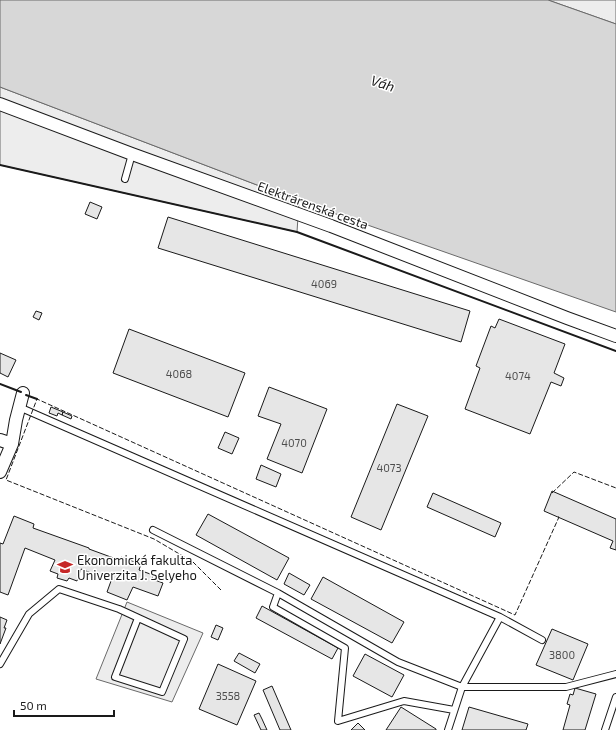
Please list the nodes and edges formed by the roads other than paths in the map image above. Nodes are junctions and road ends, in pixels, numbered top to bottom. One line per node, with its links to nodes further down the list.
1 (0, 104): 2 (street, Elektrárenská cesta)
2 (132, 154): 3 (lane); 4 (street, Elektrárenská cesta)
3 (126, 179)
4 (616, 336)
5 (23, 393): 6 (street)
6 (19, 407): 8 (street); 12 (lane)
7 (0, 440): 8 (street)
8 (12, 444): 9 (street)
9 (0, 472)
10 (153, 530): 11 (lane)
11 (278, 593): 17 (lane); 19 (lane)
12 (500, 617): 14 (lane); 17 (lane)
13 (138, 618): 13 (lane); 15 (lane)
14 (542, 640)
15 (0, 664)
16 (616, 674): 17 (lane)
17 (462, 687): 19 (lane)
18 (616, 697): 21 (lane)
19 (454, 710): 20 (lane)
20 (448, 730)
21 (605, 730)

